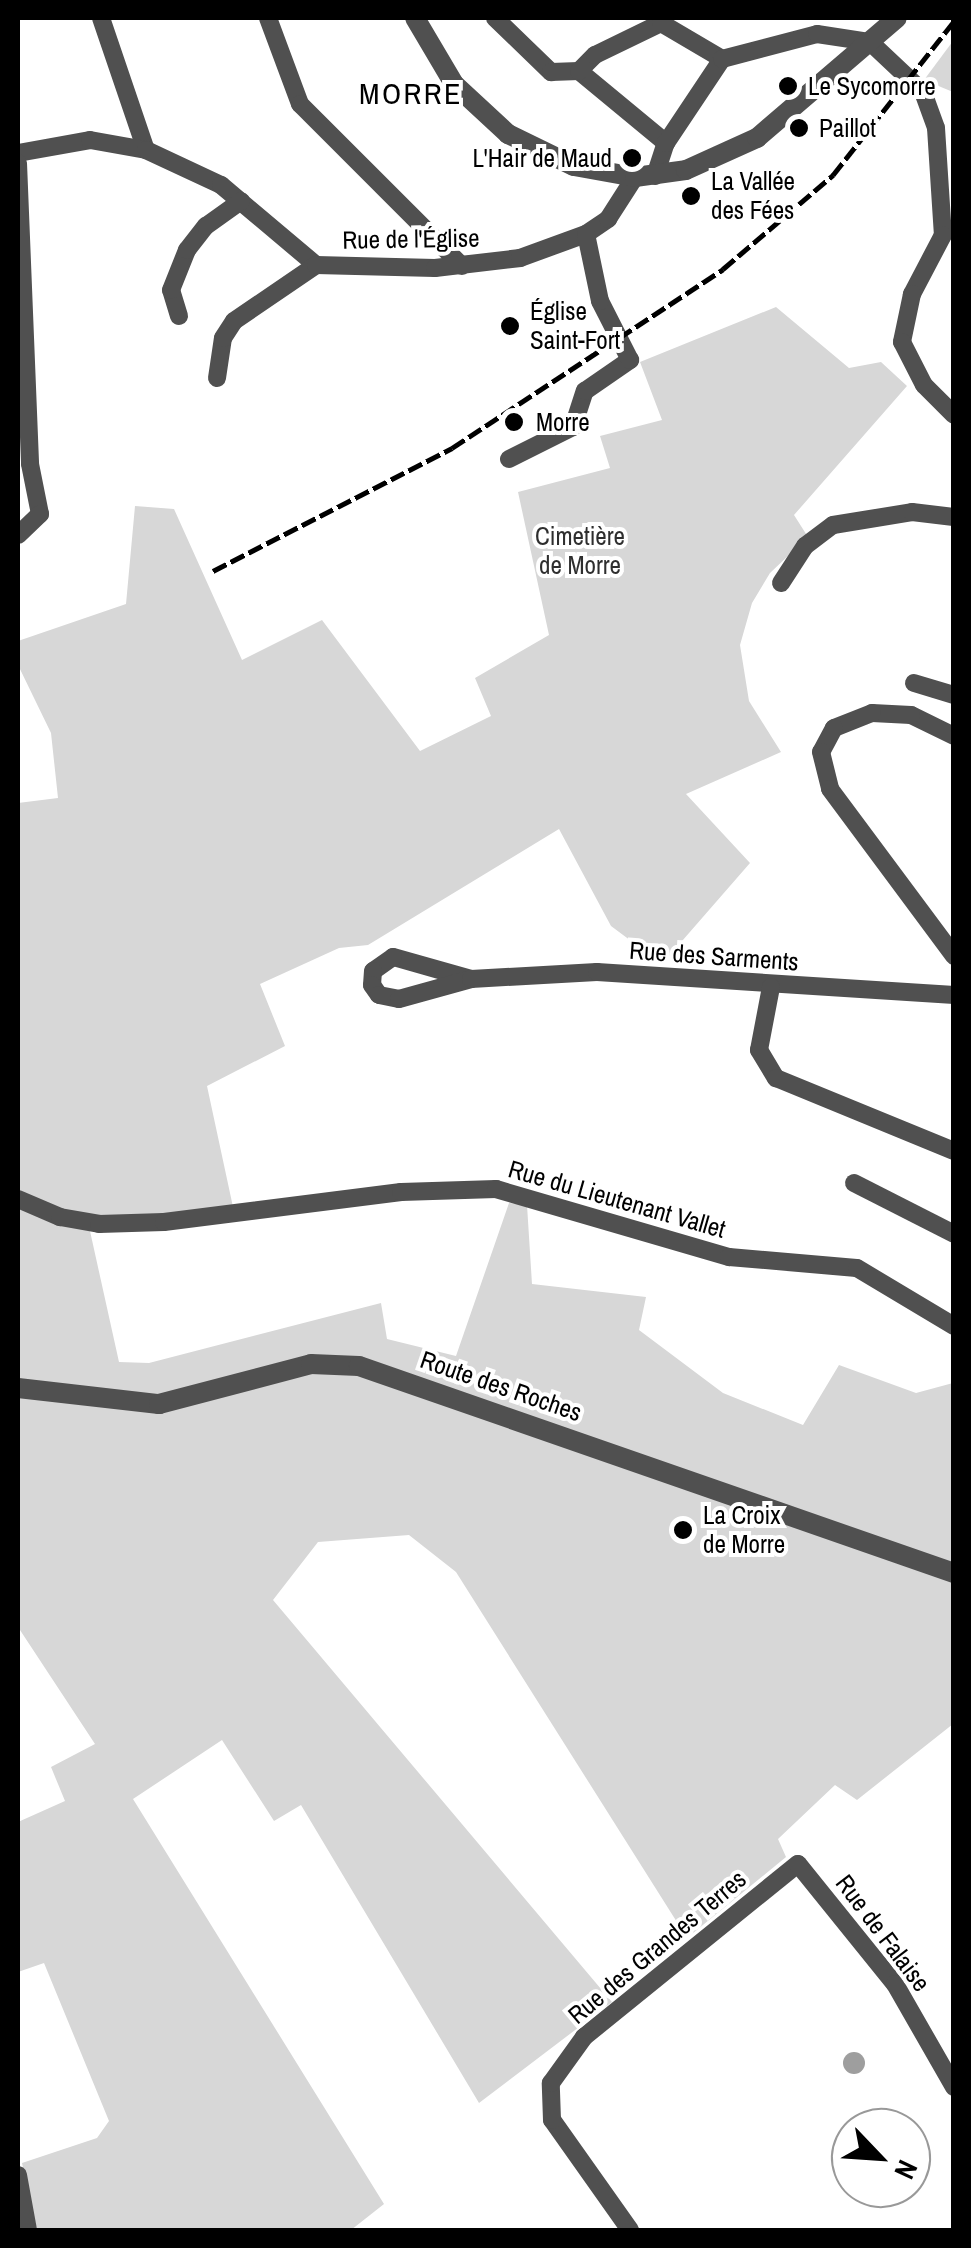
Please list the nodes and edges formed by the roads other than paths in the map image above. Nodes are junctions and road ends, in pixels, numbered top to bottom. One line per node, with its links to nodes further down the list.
1 (101, 18): 10 (street)
2 (268, 18): 17 (street)
3 (416, 18): 13 (street)
4 (495, 18): 8 (street)
5 (897, 18): 6 (street)
6 (870, 42): 7 (street); 13 (street); 21 (street)
7 (722, 59): 8 (street); 9 (street, Rue de l'Église)
8 (579, 71): 9 (street)
9 (666, 142): 13 (street, Rue de l'Église)
10 (146, 150): 11 (street); 14 (street)
11 (18, 153)
12 (18, 163): 18 (street)
13 (645, 176): 15 (street, Rue de l'Église)
14 (241, 200): 16 (street); 19 (street)
15 (586, 234): 17 (street, Rue de l'Église); 22 (street)
16 (316, 264): 17 (street, Rue de l'Église); 20 (street, Rue de l'Église)
17 (462, 266)
18 (23, 306): 24 (street)
19 (176, 311)
20 (218, 378)
21 (954, 415)
22 (509, 459)
23 (954, 517): 25 (street)
24 (18, 535)
25 (780, 583)
26 (914, 683): 27 (street)
27 (954, 694)
28 (954, 736): 29 (street)
29 (940, 938): 30 (street); 31 (street)
30 (954, 956)
31 (954, 970)
32 (472, 979): 32 (street, Rue des Sarments); 33 (street, Rue des Sarments)
33 (771, 987): 34 (street, Rue des Sarments); 35 (street)
34 (954, 996)
35 (954, 1150)
36 (854, 1182): 38 (street)
37 (18, 1199): 39 (street, Rue du Lieutenant Vallet)
38 (954, 1234)
39 (954, 1326)
40 (18, 1388): 41 (street, Route des Roches)
41 (954, 1573)
42 (798, 1864): 43 (street, Rue de Falaise); 46 (street, Rue des Grandes Terres)
43 (954, 2087)
44 (18, 2174): 45 (street)
45 (28, 2230)
46 (630, 2230)

